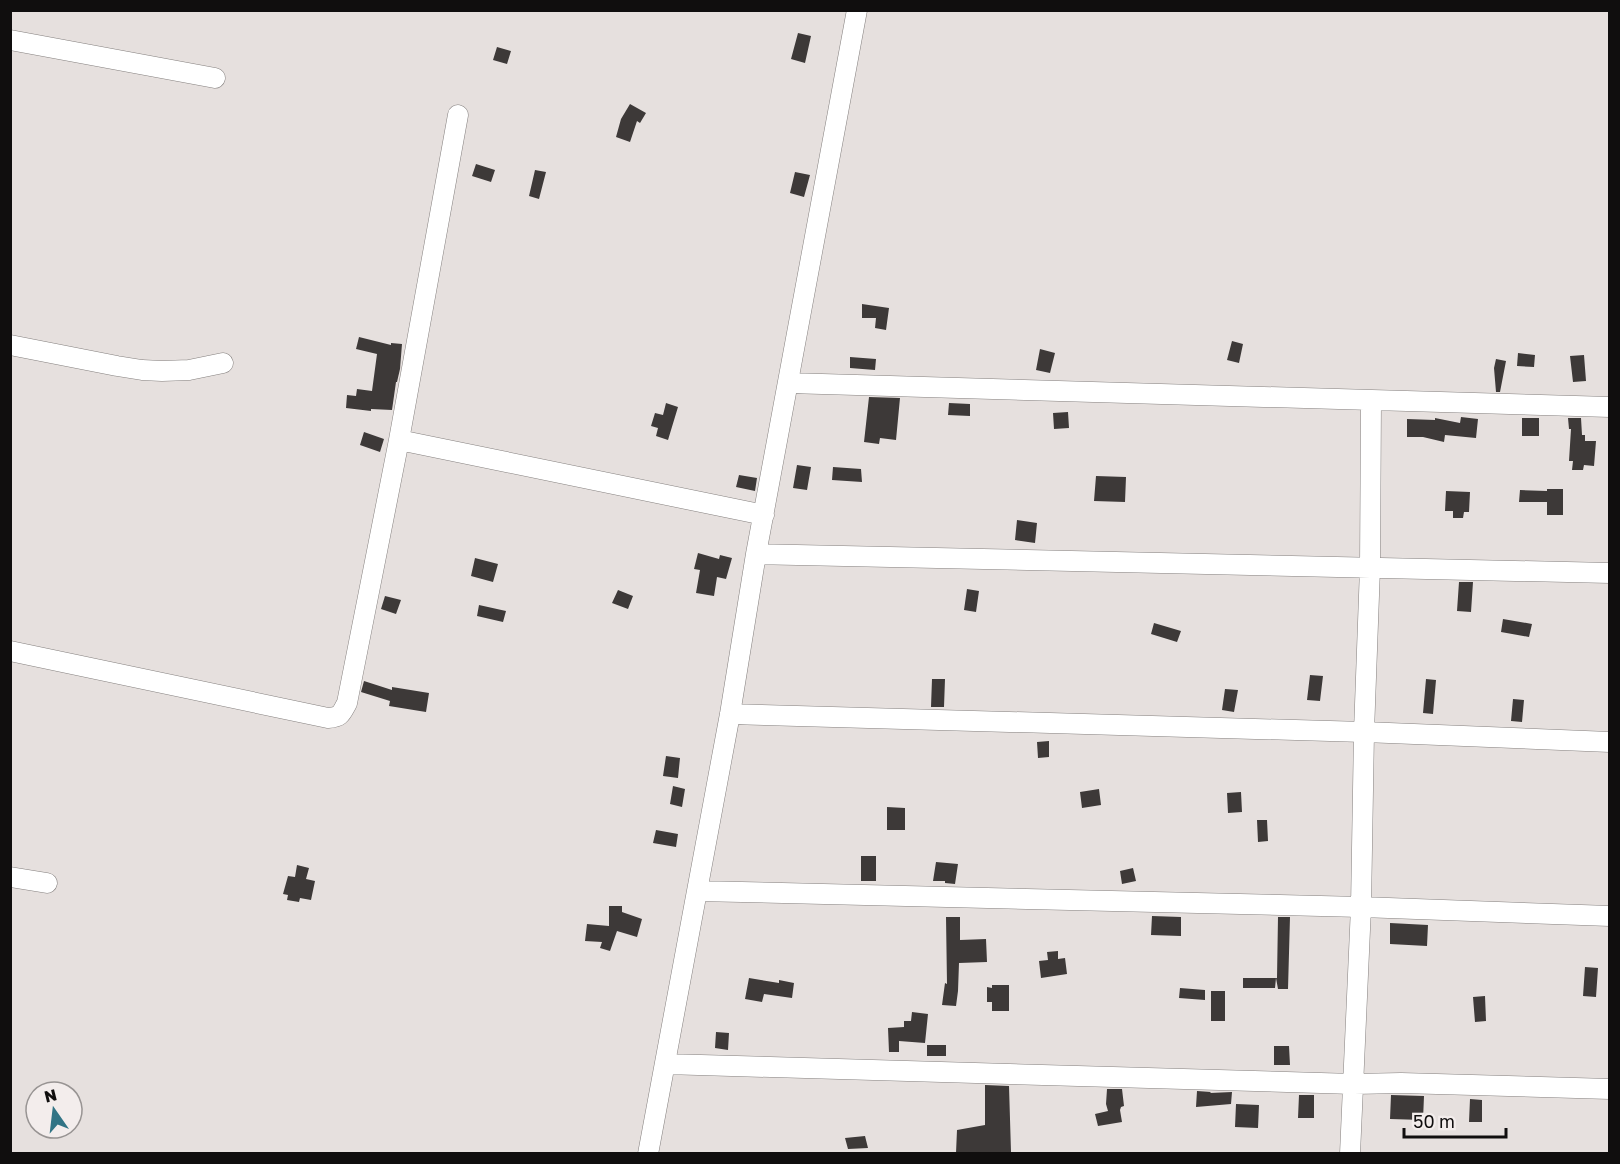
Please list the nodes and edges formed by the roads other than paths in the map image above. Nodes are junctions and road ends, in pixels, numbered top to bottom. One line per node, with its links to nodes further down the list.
1 (857, 10): 7 (street)
2 (10, 40): 3 (street)
3 (215, 78)
4 (458, 115): 10 (street)
5 (10, 345): 6 (street)
6 (223, 363)
7 (788, 384): 8 (street); 11 (street)
8 (1371, 401): 9 (street); 13 (street)
9 (1610, 407)
10 (399, 440): 11 (street); 15 (street)
11 (764, 515): 12 (street)
12 (756, 554): 13 (street); 16 (street)
13 (1370, 568): 14 (street); 17 (street)
14 (1610, 573)
15 (10, 651)
16 (730, 714): 17 (street); 21 (street)
17 (1364, 732): 18 (street); 22 (street)
18 (1610, 742)
19 (10, 877): 20 (street)
20 (47, 883)
21 (697, 891): 22 (street); 24 (street)
22 (1360, 907): 23 (street); 25 (street)
23 (1610, 916)
24 (665, 1064): 25 (street); 27 (street)
25 (1354, 1084): 26 (street); 28 (street)
26 (1610, 1089)
27 (648, 1154)
28 (1350, 1154)

